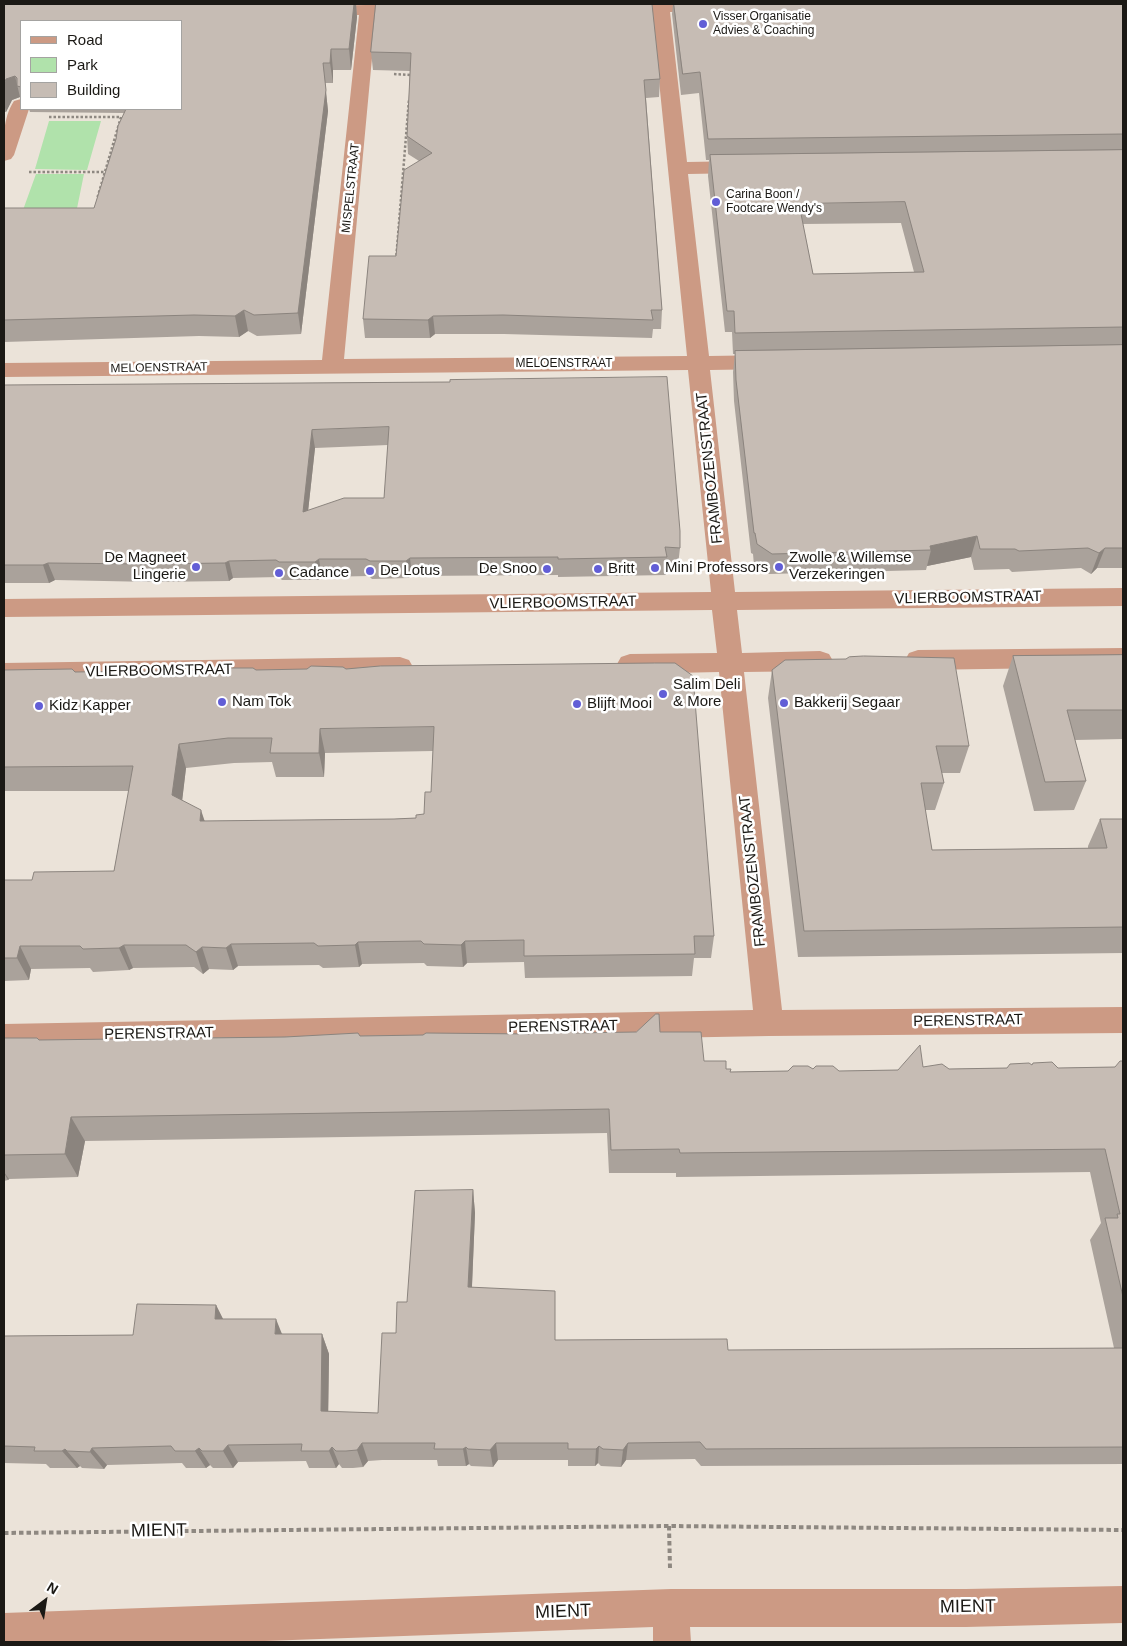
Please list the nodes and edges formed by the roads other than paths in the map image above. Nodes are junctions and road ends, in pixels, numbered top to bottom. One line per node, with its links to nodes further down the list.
1 (660, 5): 2 (street); 3 (street); 10 (street, FRAMBOZENSTRAAT)
2 (730, 6)
3 (595, 7)
4 (431, 9): 5 (street)
5 (368, 10): 6 (street); 13 (street, MISPELSTRAAT)
6 (302, 11)
7 (19, 111): 8 (street)
8 (4, 156)
9 (768, 167): 10 (street)
10 (679, 168): 12 (street, FRAMBOZENSTRAAT)
11 (789, 361): 12 (street, MELOENSTRAAT)
12 (699, 363): 13 (street, MELOENSTRAAT); 16 (street, FRAMBOZENSTRAAT)
13 (332, 366): 14 (street, MELOENSTRAAT)
14 (4, 370)
15 (1123, 597): 16 (street, VLIERBOOMSTRAAT)
16 (724, 601): 17 (street, VLIERBOOMSTRAAT); 21 (street, FRAMBOZENSTRAAT)
17 (4, 608)
18 (1123, 657): 19 (street)
19 (894, 660)
20 (847, 661): 21 (street)
21 (731, 662): 22 (street); 26 (street, FRAMBOZENSTRAAT)
22 (612, 664)
23 (423, 667): 24 (street, VLIERBOOMSTRAAT)
24 (4, 673)
25 (1123, 1020): 26 (street, PERENSTRAAT)
26 (769, 1023): 27 (street, PERENSTRAAT)
27 (4, 1037)
28 (1123, 1604): 29 (street, MIENT)
29 (672, 1625): 30 (street, MIENT)
30 (4, 1632)

